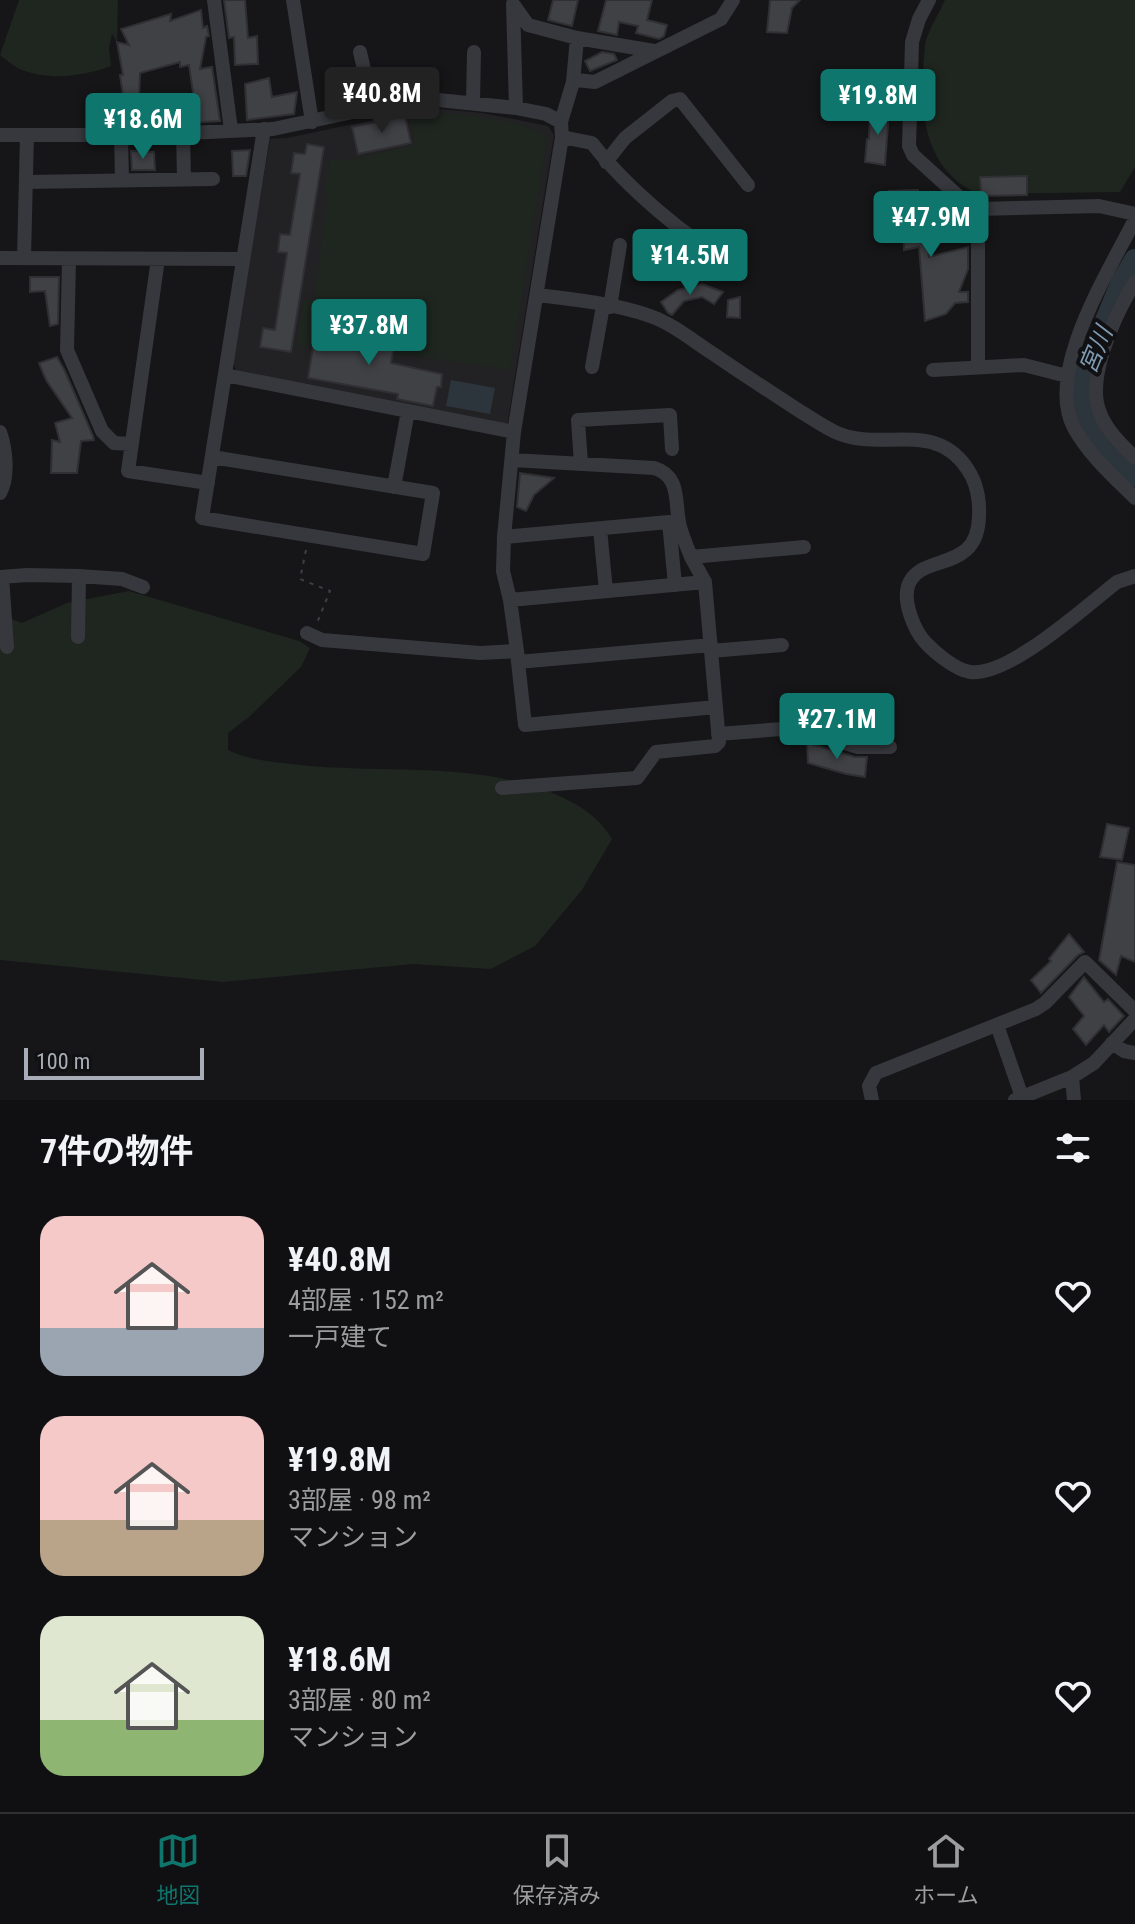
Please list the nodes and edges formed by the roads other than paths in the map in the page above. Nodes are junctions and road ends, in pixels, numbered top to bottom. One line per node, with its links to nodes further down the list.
1 (214, 0): 16 (street)
2 (293, 0): 14 (street)
3 (733, 0): 7 (street)
4 (929, 0): 28 (street)
5 (513, 2): 6 (street); 12 (street)
6 (577, 38): 7 (street); 10 (street)
7 (654, 51): 10 (street)
8 (360, 52): 13 (street)
9 (474, 52): 11 (street)
10 (573, 82): 17 (street)
11 (473, 102): 12 (street); 13 (street)
12 (516, 108): 17 (street)
13 (373, 109): 14 (street)
14 (312, 122): 15 (street)
15 (264, 129): 16 (street); 35 (street)
16 (231, 130): 18 (street)
17 (562, 130): 22 (street); 38 (street)
18 (183, 132): 21 (street); 23 (street)
19 (0, 135): 20 (street)
20 (27, 135): 21 (street); 26 (street)
21 (121, 135): 25 (street)
22 (606, 162): 27 (street); 36 (street)
23 (184, 179): 24 (street); 25 (street)
24 (213, 179)
25 (122, 180): 26 (street)
26 (26, 182): 32 (street)
27 (748, 185)
28 (978, 209): 29 (street); 41 (street)
29 (1135, 217): 44 (street)
30 (620, 245): 39 (street)
31 (0, 258): 32 (street)
32 (24, 258): 33 (street)
33 (69, 259): 34 (street); 48 (street)
34 (158, 259): 35 (street); 48 (street)
35 (243, 259): 43 (street)
36 (738, 267)
37 (1133, 289): 50 (street)
38 (537, 295): 39 (street); 47 (street)
39 (606, 307): 40 (street); 63 (street)
40 (592, 367)
41 (978, 367): 42 (street); 44 (street)
42 (933, 370)
43 (225, 375): 45 (street); 51 (street)
44 (1067, 376): 57 (street)
45 (408, 411): 47 (street); 55 (street)
46 (0, 432): 56 (street)
47 (514, 432): 52 (street)
48 (131, 444): 54 (street)
49 (672, 449): 53 (street)
50 (1133, 453)
51 (212, 457): 54 (street); 55 (street)
52 (512, 460): 53 (street); 59 (street)
53 (581, 464): 61 (street)
54 (208, 483): 55 (street)
55 (394, 487)
56 (0, 493)
57 (1135, 498)
58 (600, 529): 59 (street); 66 (street); 68 (street)
59 (504, 537): 69 (street)
60 (804, 547): 61 (street)
61 (691, 557): 65 (street)
62 (79, 576): 64 (street); 67 (street); 71 (street)
63 (1135, 576)
64 (1, 577): 73 (street)
65 (705, 582): 66 (street); 74 (street)
66 (675, 585): 68 (street)
67 (143, 587)
68 (606, 591): 69 (street)
69 (510, 600): 75 (street)
70 (310, 634): 75 (street)
71 (78, 637)
72 (782, 645): 74 (street)
73 (7, 647)
74 (711, 648): 75 (street); 76 (street)
75 (518, 656): 76 (street)
76 (716, 707): 77 (street)
77 (718, 734): 78 (street); 79 (street)
78 (890, 747)
79 (502, 788)
80 (1135, 1011): 82 (street)
81 (1135, 1019): 83 (street)
82 (997, 1025): 86 (street); 87 (street)
83 (1112, 1043): 84 (street); 85 (street)
84 (1135, 1053)
85 (1072, 1077): 86 (street); 88 (street)
86 (1018, 1099)
87 (872, 1100)
88 (1074, 1100)

